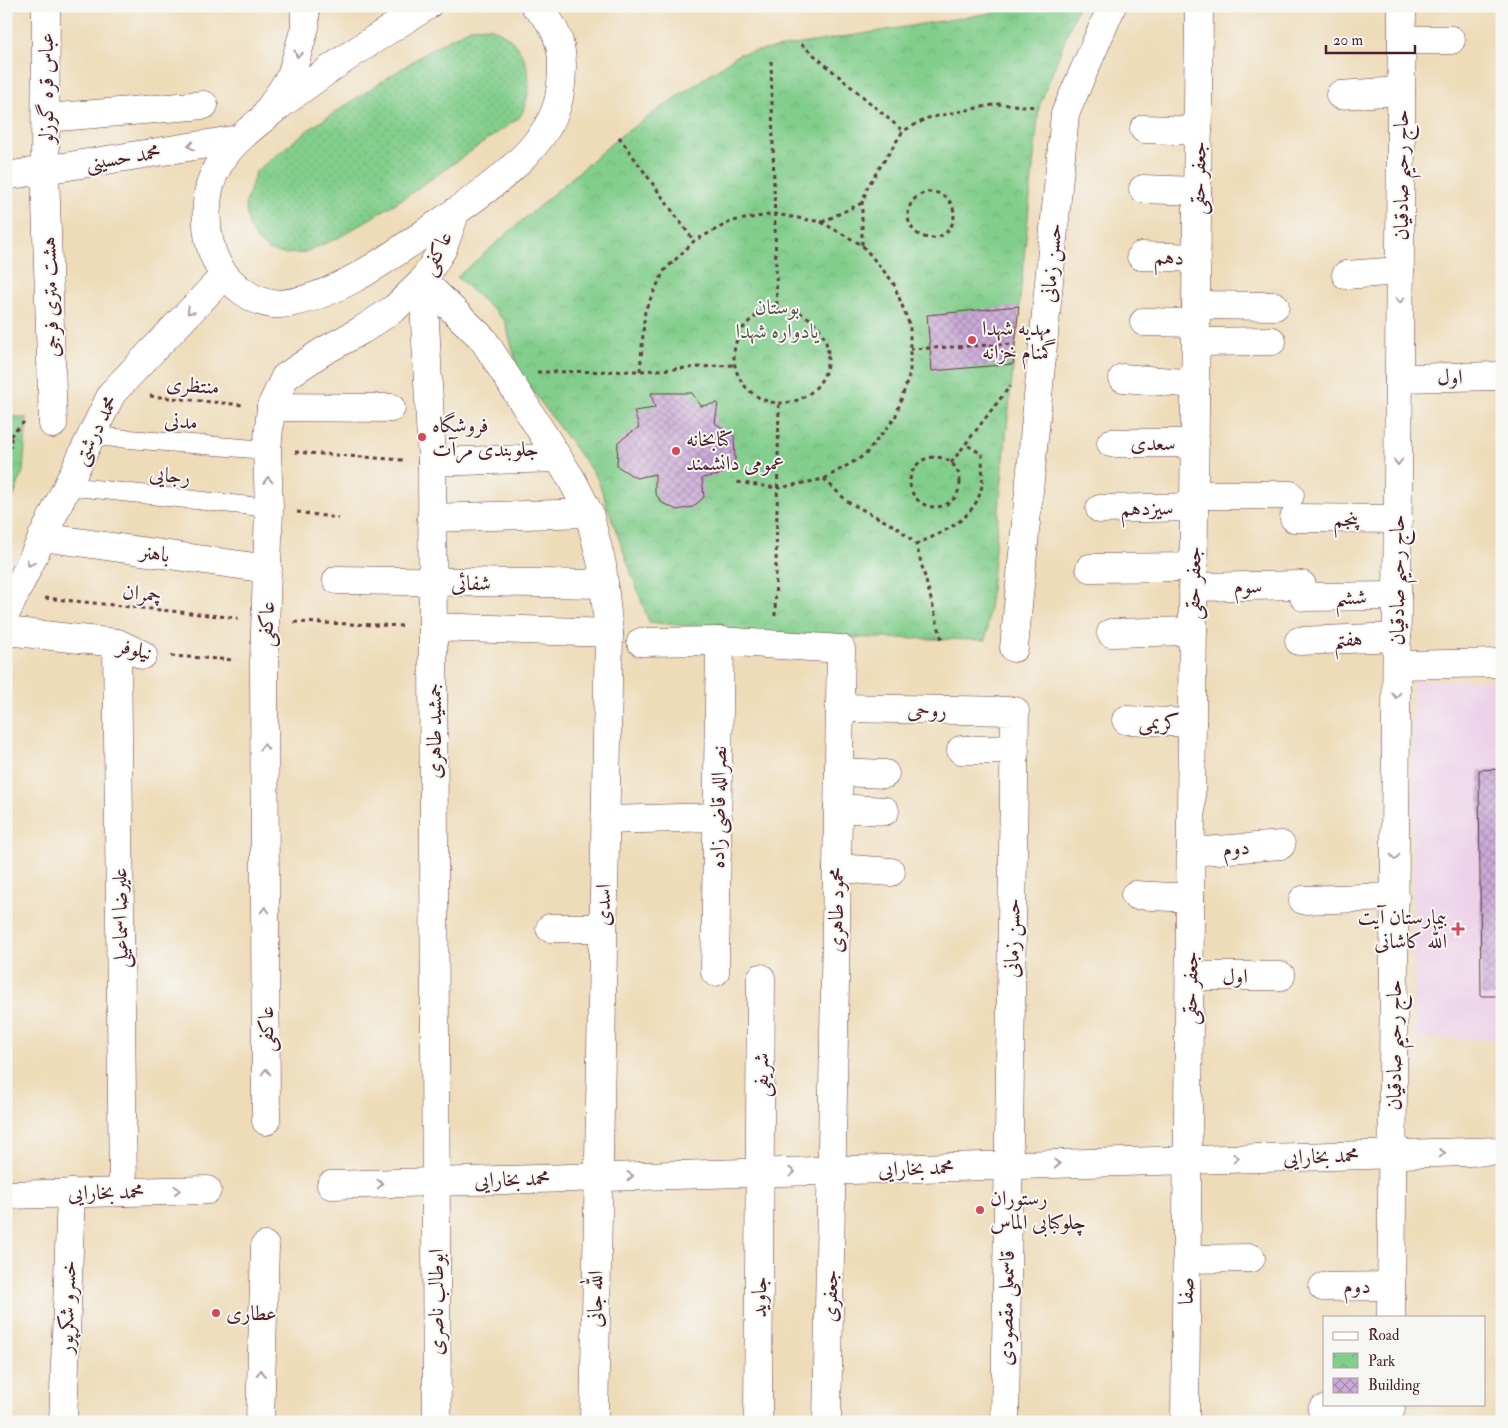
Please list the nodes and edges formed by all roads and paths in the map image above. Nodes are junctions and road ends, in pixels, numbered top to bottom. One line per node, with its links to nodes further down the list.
1 (46, 6): 16 (street, عباس قره گوزلو)
2 (305, 6): 17 (street, one-way to 17)
3 (427, 6): 17 (street)
4 (535, 6): 29 (street)
5 (1112, 6): 15 (street, حسن زمانی)
6 (1199, 6): 20 (street, جعفر حقی)
7 (1402, 6): 8 (street, حاج رحیم صادقیان)
8 (1402, 40): 9 (street); 12 (street, حاج رحیم صادقیان)
9 (1451, 40)
10 (801, 44): 19 (path)
11 (771, 61): 30 (path)
12 (1401, 91): 13 (street); 36 (street, حاج رحیم صادقیان)
13 (1340, 95)
14 (204, 105): 16 (street)
15 (1065, 114): 19 (path); 107 (street, حسن زمانی)
16 (46, 118): 23 (street, عباس قره گوزلو)
17 (261, 120): 22 (street)
18 (1144, 129): 20 (street)
19 (903, 131): 28 (path)
20 (1198, 131): 26 (street, جعفر حقی)
21 (619, 137): 32 (path)
22 (239, 139): 23 (street, محمد حسینی, one-way to 23); 38 (street)
23 (45, 170): 24 (street, محمد حسینی); 60 (street, هشت متری فرجی)
24 (6, 176)
25 (1143, 189): 26 (street)
26 (1197, 191): 35 (street, جعفر حقی)
27 (918, 196): 27 (path)
28 (862, 203): 31 (path); 33 (path)
29 (456, 211): 38 (street); 39 (street, عاکفی)
30 (775, 214): 31 (path); 32 (path); 41 (path)
31 (822, 222): 33 (path)
32 (694, 241): 48 (path)
33 (862, 246): 46 (path)
34 (1141, 256): 35 (street, دهم)
35 (1197, 258): 43 (street, جعفر حقی)
36 (1400, 271): 37 (street); 52 (street, حاج رحیم صادقیان, one-way to 52)
37 (1346, 275)
38 (224, 276): 55 (street, محمد درشتی, one-way to 55)
39 (423, 281): 57 (street, عاکفی); 69 (street, اسدی); 70 (street, جمشید طاهری)
40 (1275, 306): 43 (street)
41 (777, 309): 47 (path); 56 (path)
42 (1144, 322): 43 (street)
43 (1196, 323): 44 (street); 54 (street, جعفر حقی)
44 (1272, 341)
45 (1015, 344): 46 (path)
46 (910, 349): 72 (path)
47 (734, 365): 48 (path); 56 (path)
48 (640, 371): 49 (path)
49 (528, 372)
50 (1501, 376): 52 (street, اول)
51 (1123, 378): 54 (street)
52 (1399, 378): 82 (street, حاج رحیم صادقیان, one-way to 82)
53 (1012, 383): 66 (path)
54 (1196, 384): 65 (street, جعفر حقی)
55 (112, 393): 57 (path, منتظری); 63 (street, محمد درشتی)
56 (779, 404): 75 (path)
57 (271, 408): 58 (street); 67 (street, عاکفی)
58 (391, 408)
59 (27, 418): 62 (path)
60 (53, 424)
61 (6, 431): 62 (path)
62 (10, 436): 68 (path)
63 (91, 436): 67 (lane, مدنی); 74 (street, محمد درشتی)
64 (1111, 443): 65 (street, سعدی)
65 (1195, 443): 76 (street, جعفر حقی)
66 (965, 444): 71 (path); 84 (path)
67 (267, 450): 70 (path); 77 (street, عاکفی, one-way to 67)
68 (6, 454)
69 (558, 458): 70 (street); 79 (street, اسدی)
70 (432, 462): 81 (street, جمشید طاهری)
71 (951, 463): 71 (path)
72 (824, 479): 75 (path); 84 (path)
73 (736, 482): 75 (path)
74 (67, 486): 77 (lane, رجایی); 83 (street, محمد درشتی)
75 (778, 488): 95 (path)
76 (1194, 501): 78 (street, سیزدهم); 82 (street, پنجم); 87 (street, جعفر حقی)
77 (269, 508): 80 (path); 86 (street, عاکفی)
78 (1100, 508)
79 (589, 514): 81 (street); 90 (street, اسدی)
80 (338, 518)
81 (431, 518): 89 (street, جمشید طاهری)
82 (1398, 519): 92 (street, حاج رحیم صادقیان)
83 (42, 537): 86 (street, باهنر); 93 (street, محمد درشتی, one-way to 93)
84 (916, 544): 102 (path)
85 (1090, 568): 87 (street, سوم)
86 (268, 569): 94 (street, عاکفی)
87 (1194, 577): 91 (street, سوم); 98 (street, جعفر حقی)
88 (337, 580): 89 (street, شفائی)
89 (432, 582): 90 (street, شفائی); 96 (street, جمشید طاهری)
90 (604, 584): 100 (street, اسدی)
91 (1303, 591): 92 (street, ششم)
92 (1397, 596): 101 (street, حاج رحیم صادقیان)
93 (10, 604): 94 (path, چمران)
94 (266, 621): 96 (path, چمران); 109 (street, عاکفی)
95 (774, 626)
96 (433, 627): 100 (street); 146 (street, جمشید طاهری)
97 (6, 631): 106 (street, نیلوفر)
98 (1193, 631): 99 (street); 115 (street, جعفر حقی)
99 (1111, 632)
100 (609, 633): 123 (street, اسدی)
101 (1397, 637): 103 (street, هفتم); 111 (street, حاج رحیم صادقیان)
102 (942, 640)
103 (1299, 640)
104 (720, 641): 105 (street); 112 (street, محمود طاهری); 122 (street, نصرالله قاضی زاده)
105 (641, 642)
106 (117, 643): 108 (street, نیلوفر); 149 (street, علیرضا اسماعیلی)
107 (1014, 648)
108 (143, 655): 109 (path, نیلوفر)
109 (264, 662): 138 (street, عاکفی, one-way to 109)
110 (1502, 663): 111 (street)
111 (1396, 665): 129 (street, حاج رحیم صادقیان, one-way to 129)
112 (840, 708): 113 (street, روحی); 118 (street, محمود طاهری)
113 (1015, 711): 117 (street, حسن زمانی)
114 (1126, 720): 115 (street, کریمی)
115 (1192, 723): 125 (street, جعفر حقی)
116 (961, 750): 117 (street)
117 (1014, 750): 142 (street, حسن زمانی)
118 (839, 772): 119 (street); 120 (street, محمود طاهری)
119 (885, 774)
120 (838, 808): 121 (street); 126 (street, محمود طاهری)
121 (885, 811)
122 (718, 817): 123 (street); 134 (street, نصرالله قاضی زاده)
123 (605, 820): 133 (street, اسدی)
124 (1281, 845): 125 (street, دوم)
125 (1191, 852): 130 (street, جعفر حقی)
126 (837, 868): 127 (street); 143 (street, محمود طاهری)
127 (891, 872)
128 (1135, 895): 130 (street)
129 (1395, 897): 131 (street); 140 (street, حاج رحیم صادقیان)
130 (1190, 898): 135 (street, جعفر حقی)
131 (1303, 900)
132 (550, 928): 133 (street)
133 (603, 928): 145 (street, اسدی)
134 (715, 972)
135 (1190, 976): 136 (street, اول); 141 (street, جعفر حقی)
136 (1281, 976)
137 (761, 978): 144 (street, شریفی)
138 (266, 1121)
139 (1502, 1151): 140 (street, محمد بخارایی, one-way to 139)
140 (1393, 1154): 141 (street, محمد بخارایی, one-way to 140); 155 (street, حاج رحیم صادقیان)
141 (1188, 1160): 142 (street, محمد بخارایی, one-way to 141); 154 (street, صفا)
142 (1008, 1165): 143 (street, محمد بخارایی); 166 (street, قاسمعلی مقصودی)
143 (832, 1171): 144 (street, محمد بخارایی, one-way to 143); 165 (street, جعفری)
144 (761, 1173): 145 (street, محمد بخارایی, one-way to 144); 164 (street, جاوید)
145 (597, 1177): 146 (street, محمد بخارایی); 163 (street, الله جانی)
146 (436, 1182): 147 (street, محمد بخارایی, one-way to 146); 162 (street, ابوطالب ناصری)
147 (331, 1185)
148 (207, 1190): 149 (street, محمد بخارایی, one-way to 148)
149 (123, 1192): 150 (street, محمد بخارایی)
150 (71, 1193): 151 (street, محمد بخارایی); 160 (street, خسرو شکرپور)
151 (6, 1195)
152 (265, 1246): 161 (street, one-way to 152)
153 (1251, 1258): 154 (street)
154 (1187, 1259): 167 (street, صفا)
155 (1392, 1286): 156 (street, دوم); 157 (street, حاج رحیم صادقیان)
156 (1323, 1287)
157 (1391, 1316)
158 (1322, 1410): 159 (street)
159 (1391, 1412)
160 (63, 1422)
161 (260, 1422)
162 (437, 1422)
163 (594, 1422)
164 (758, 1422)
165 (827, 1422)
166 (1005, 1422)
167 (1185, 1422)

